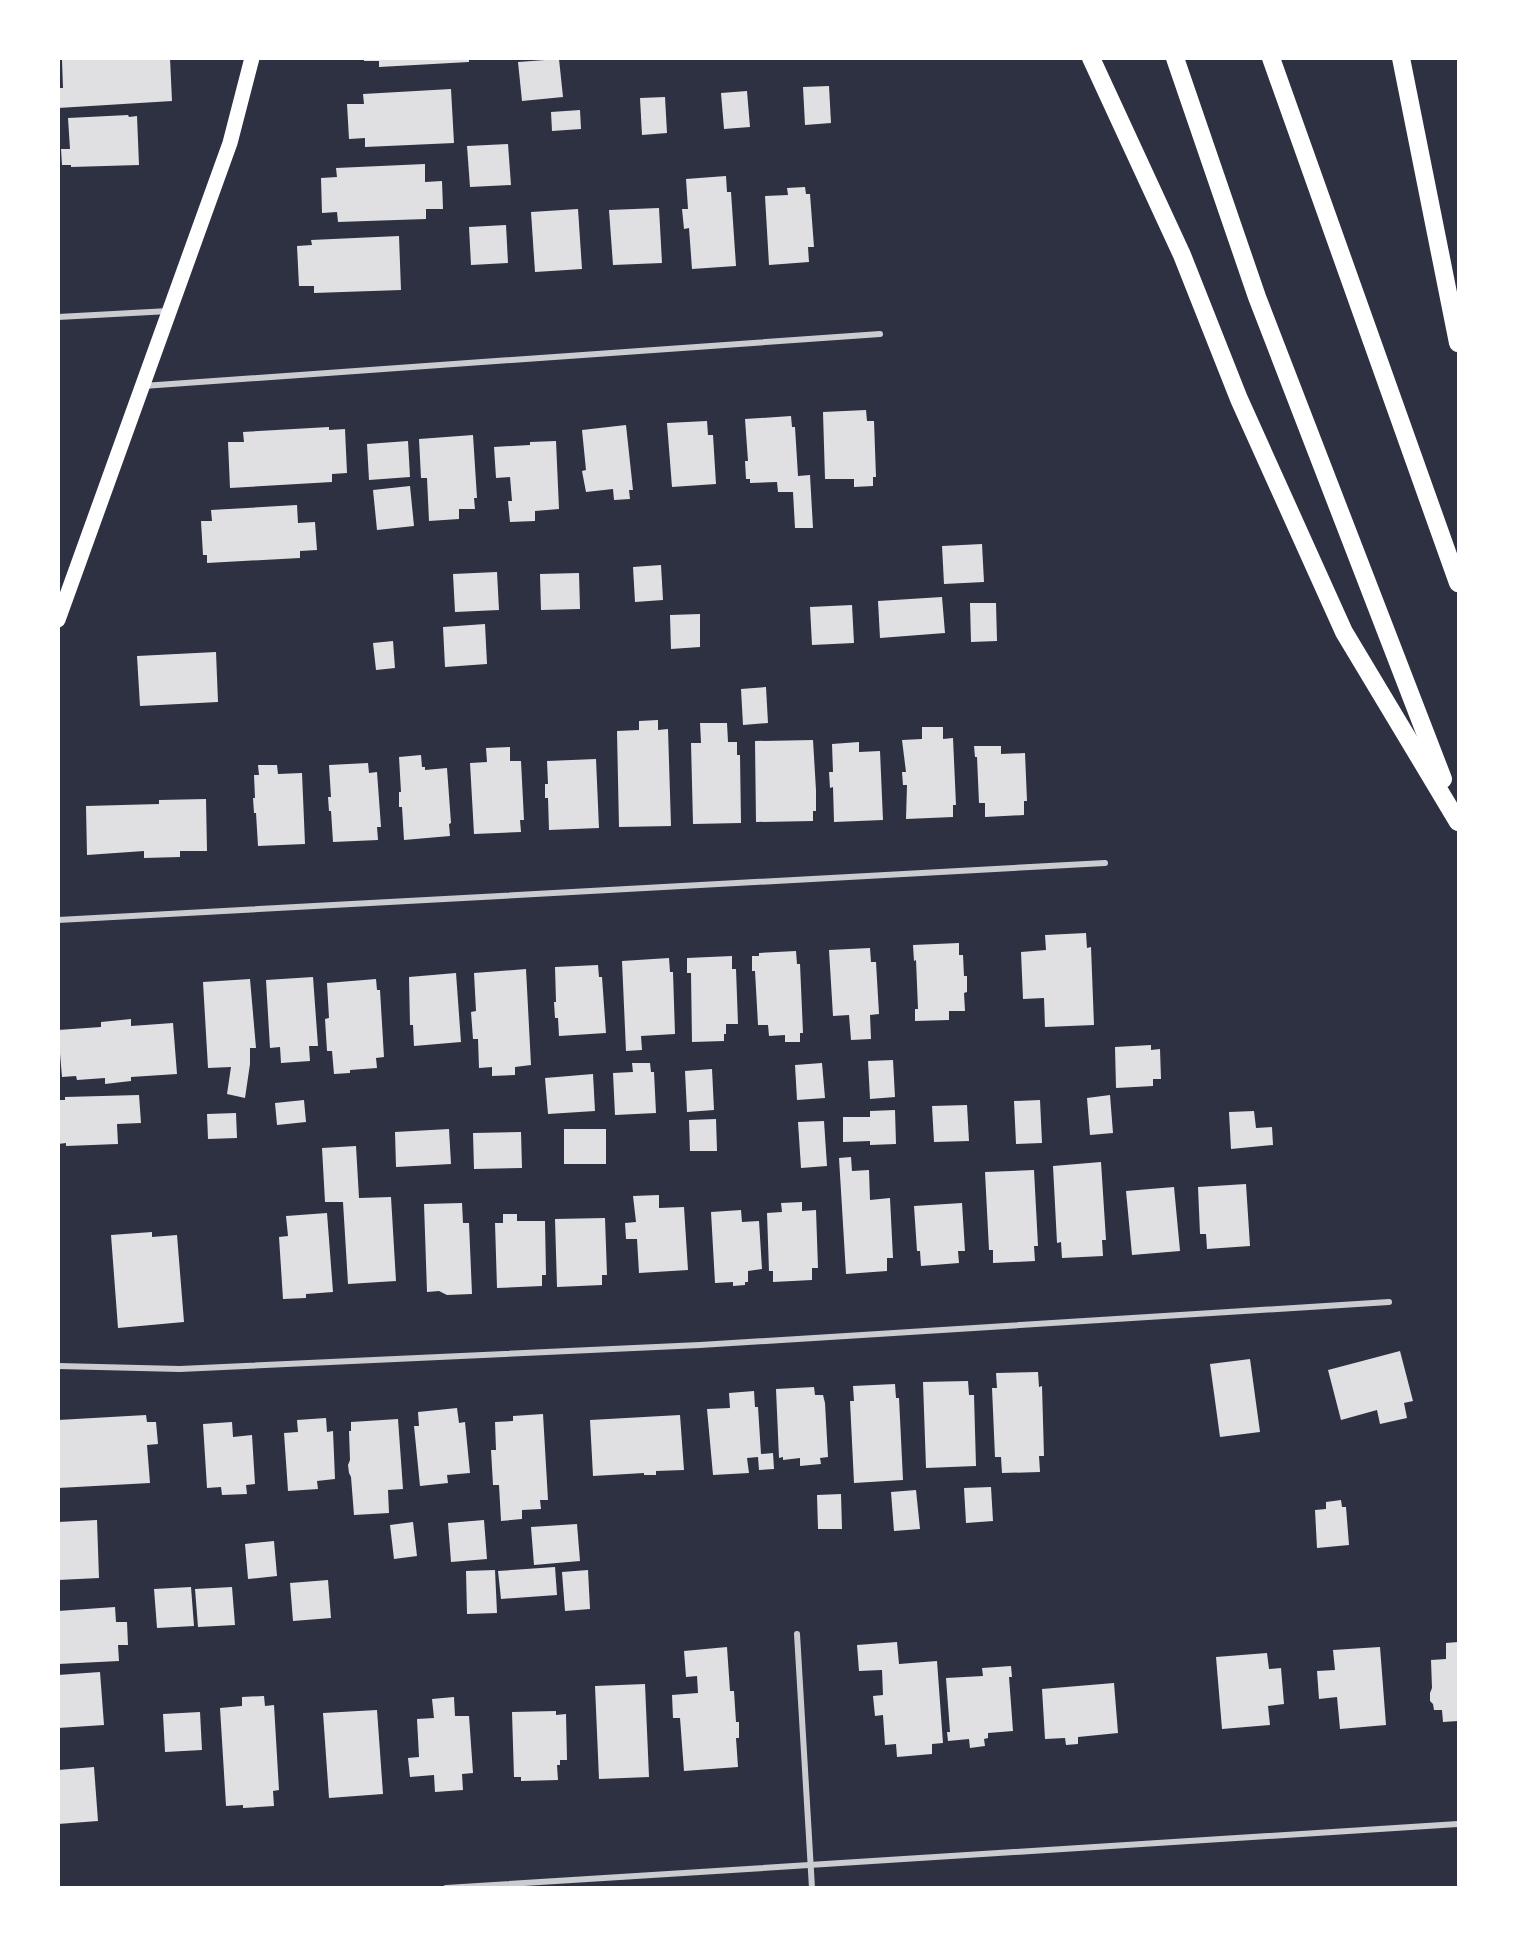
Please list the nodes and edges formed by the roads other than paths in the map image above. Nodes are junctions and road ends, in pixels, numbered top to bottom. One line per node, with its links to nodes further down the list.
1 (252, 58): 6 (main road)
2 (1091, 58): 13 (highway)
3 (1174, 58): 13 (highway)
4 (1271, 58): 11 (highway)
5 (1401, 58): 9 (highway)
6 (170, 310): 7 (street); 10 (main road)
7 (58, 317)
8 (880, 334): 10 (street)
9 (1458, 343)
10 (143, 386): 12 (main road)
11 (1458, 583)
12 (58, 620)
13 (1458, 821)
14 (1105, 863): 15 (street)
15 (58, 920)
16 (1389, 1302): 17 (street)
17 (58, 1366)
18 (797, 1634): 20 (street)
19 (1456, 1824): 20 (street)
20 (810, 1865): 21 (street); 22 (street)
21 (446, 1887)
22 (812, 1887)

